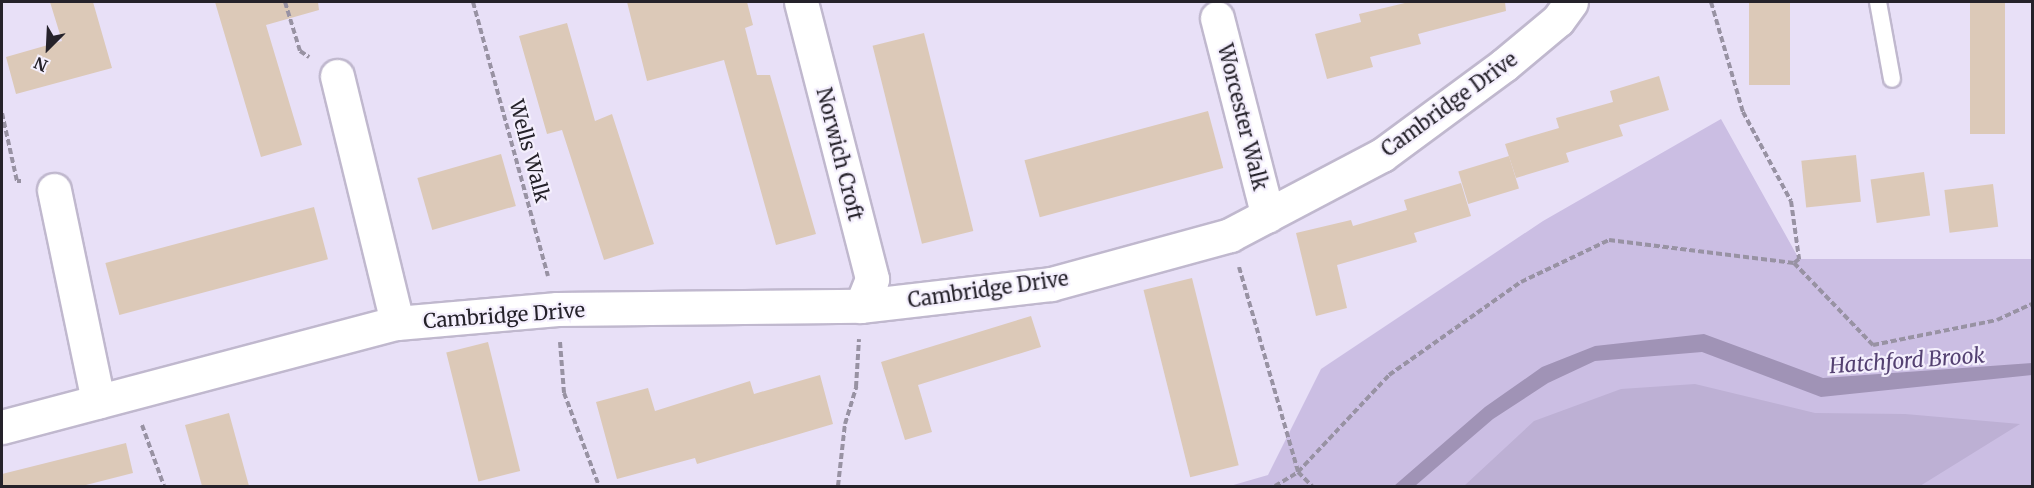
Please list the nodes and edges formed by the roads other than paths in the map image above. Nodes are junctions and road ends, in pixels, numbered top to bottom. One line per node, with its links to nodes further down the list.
1 (801, 2): 9 (street, Norwich Croft)
2 (1571, 2): 8 (street, Cambridge Drive)
3 (1878, 2): 6 (lane)
4 (1217, 18): 8 (street, Worcester Walk)
5 (337, 76): 10 (street, Cambridge Drive)
6 (1892, 79)
7 (54, 190): 11 (street)
8 (1268, 216): 9 (street, Cambridge Drive)
9 (861, 306): 10 (street, Cambridge Drive)
10 (397, 323): 11 (street, Cambridge Drive)
11 (98, 401): 12 (street, Cambridge Drive)
12 (2, 427)

